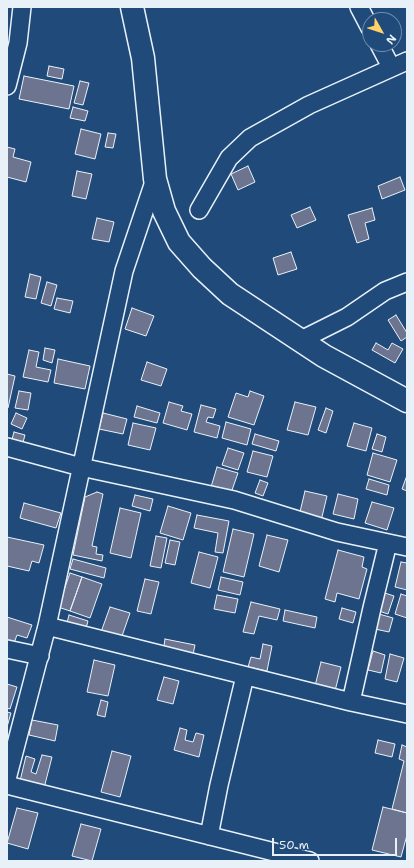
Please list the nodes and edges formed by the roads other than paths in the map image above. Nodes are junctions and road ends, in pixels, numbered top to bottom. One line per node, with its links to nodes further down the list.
1 (22, 7): 6 (street)
2 (132, 7): 7 (main road)
3 (382, 52): 5 (street)
4 (407, 61): 5 (street)
5 (391, 68): 8 (street)
6 (7, 86)
7 (155, 179): 10 (main road); 13 (street)
8 (199, 210)
9 (407, 282): 10 (street)
10 (301, 340): 11 (main road)
11 (407, 401)
12 (7, 447): 13 (street)
13 (81, 467): 14 (street); 16 (street)
14 (388, 543): 15 (street); 20 (street)
15 (407, 547)
16 (47, 626): 18 (street); 19 (street)
17 (7, 649): 18 (street)
18 (40, 656): 22 (street)
19 (245, 676): 20 (street); 24 (street)
20 (351, 702): 21 (street)
21 (407, 714)
22 (7, 779)
23 (7, 785): 24 (street)
24 (209, 836): 25 (street)
25 (310, 861)

